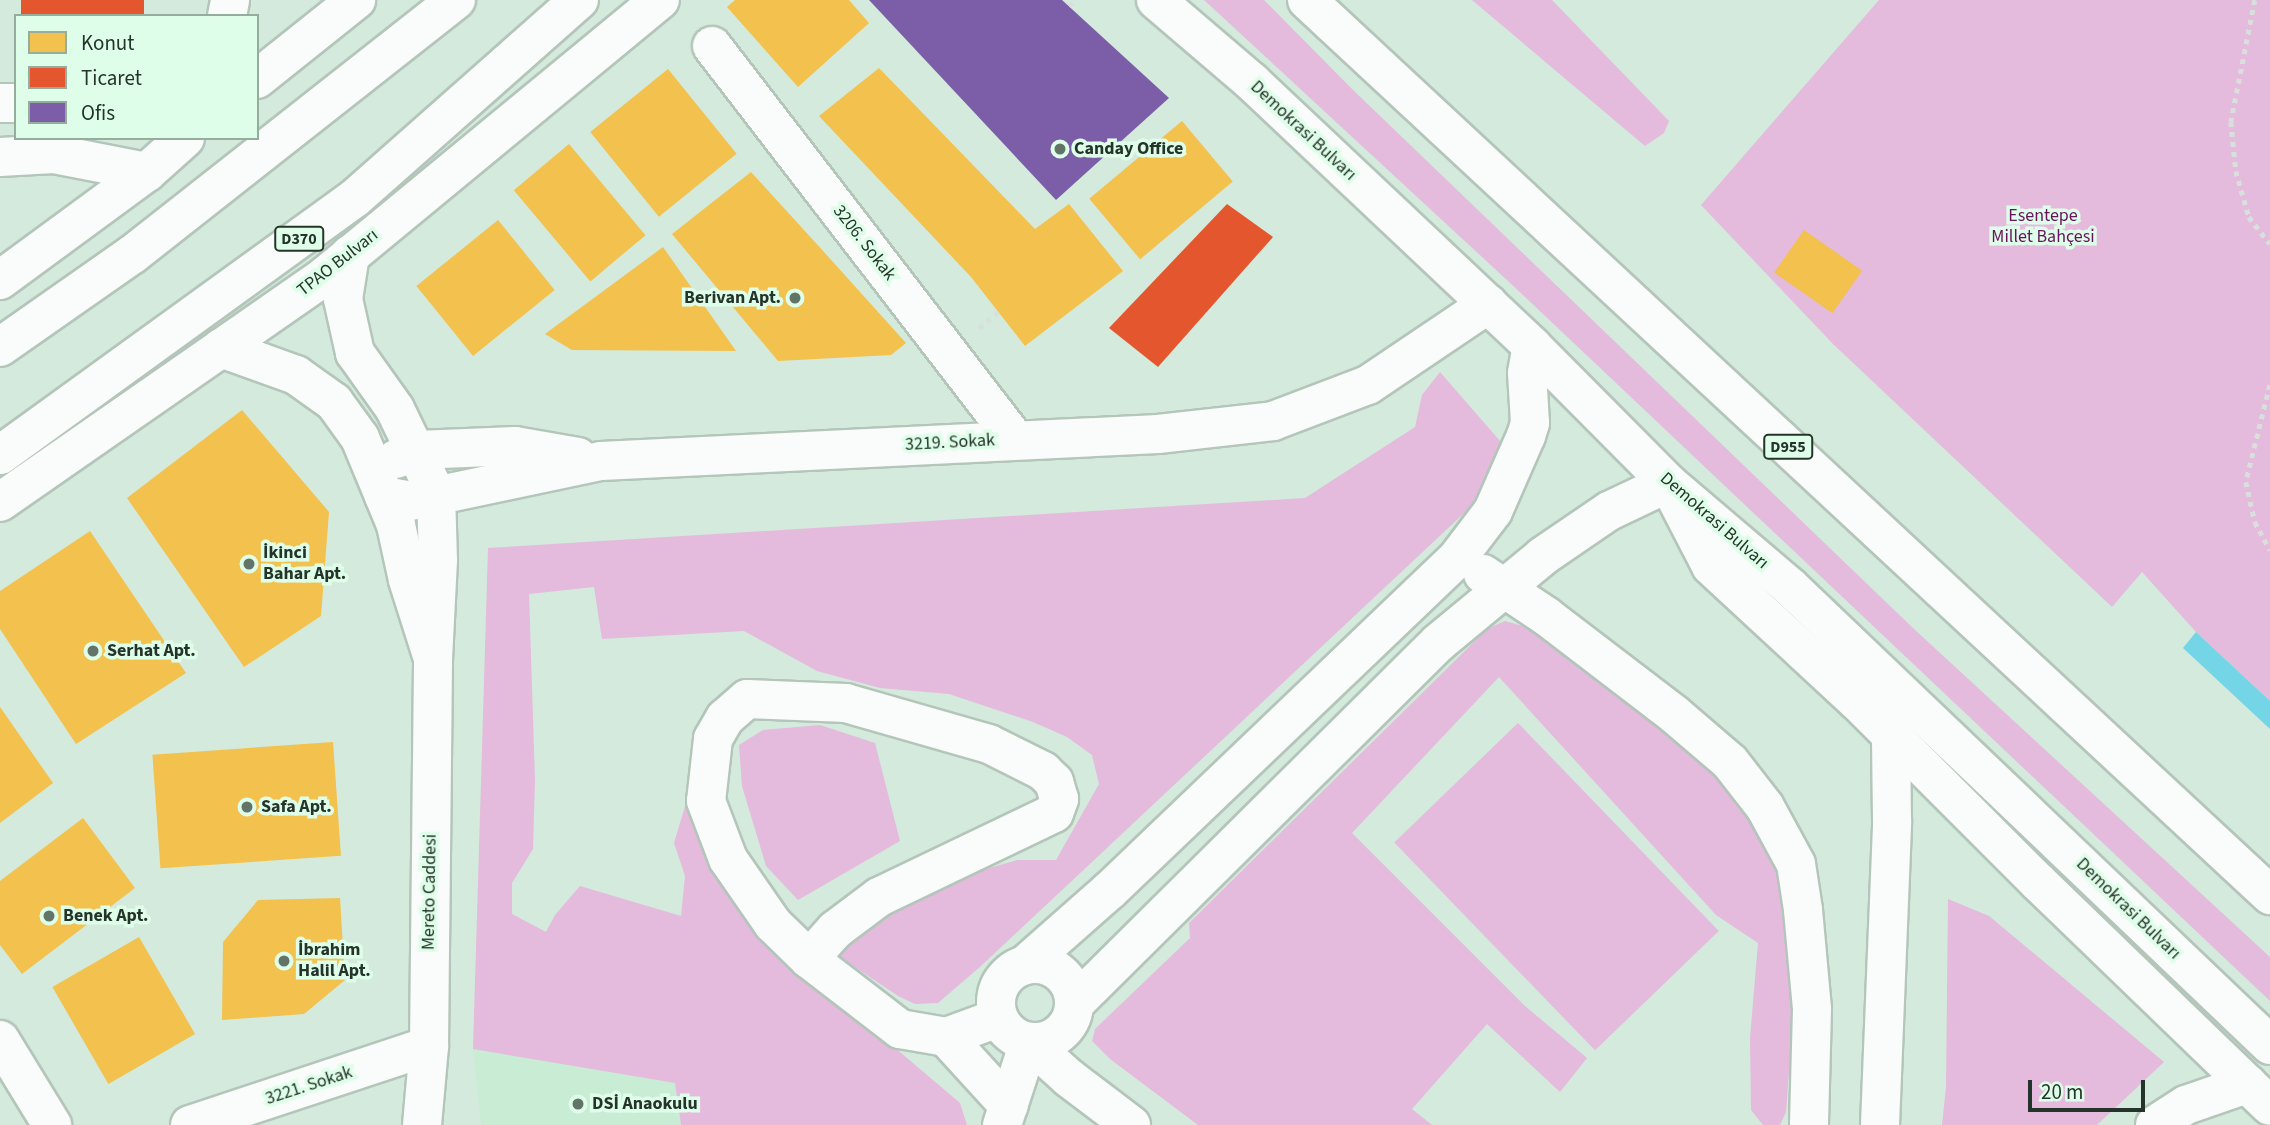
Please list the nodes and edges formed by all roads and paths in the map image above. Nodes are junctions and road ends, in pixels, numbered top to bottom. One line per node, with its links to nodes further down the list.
1 (356, 0): 11 (main road)
2 (456, 0): 20 (main road)
3 (579, 0): 25 (main road, D370)
4 (660, 0): 16 (main road, TPAO Bulvarı)
5 (1074, 0): 9 (path)
6 (1156, 0): 18 (main road, Demokrasi Bulvarı)
7 (1307, 0): 36 (main road, D955)
8 (2255, 0): 15 (path)
9 (1069, 6)
10 (712, 46): 23 (main road, 3206. Sokak)
11 (259, 77)
12 (183, 140): 14 (main road)
13 (0, 157): 14 (main road)
14 (147, 172): 17 (main road)
15 (2270, 244)
16 (350, 255): 21 (main road, TPAO Bulvarı); 24 (main road, Mereto Caddesi)
17 (0, 280)
18 (1488, 304): 19 (main road, Demokrasi Bulvarı); 23 (main road, 3219. Sokak)
19 (1532, 346): 28 (main road, Demokrasi Bulvarı); 32 (main road)
20 (0, 347)
21 (221, 348): 27 (main road, Mereto Caddesi); 30 (main road, TPAO Bulvarı)
22 (2270, 385): 31 (path)
23 (1016, 440): 26 (main road, 3219. Sokak)
24 (417, 450): 26 (main road); 27 (main road); 29 (main road, Mereto Caddesi)
25 (0, 455)
26 (601, 461): 29 (main road, 3219. Sokak)
27 (379, 483): 29 (main road, 3219. Sokak); 34 (main road, Mereto Caddesi)
28 (1668, 483): 33 (main road); 35 (main road); 44 (main road, Demokrasi Bulvarı)
29 (436, 494): 34 (main road, Mereto Caddesi)
30 (0, 502)
31 (2270, 550)
32 (1458, 557): 33 (main road); 38 (main road)
33 (1505, 587): 39 (main road); 52 (main road)
34 (433, 659): 45 (main road, Mereto Caddesi)
35 (1891, 736): 46 (main road); 53 (main road)
36 (2270, 895)
37 (809, 959): 37 (main road); 41 (main road)
38 (1025, 965): 39 (main road); 40 (main road)
39 (1074, 1004): 43 (main road)
40 (998, 1018): 41 (main road); 43 (main road)
41 (946, 1037): 47 (main road)
42 (0, 1040): 48 (main road)
43 (1029, 1042): 47 (main road); 51 (main road)
44 (2270, 1045)
45 (429, 1046): 49 (main road, 3221. Sokak); 50 (main road, Mereto Caddesi)
46 (2258, 1095): 54 (main road); 55 (main road)
47 (1006, 1116)
48 (52, 1125)
49 (190, 1125)
50 (422, 1125)
51 (1131, 1125)
52 (1808, 1125)
53 (1880, 1125)
54 (2155, 1125)
55 (2260, 1125)

